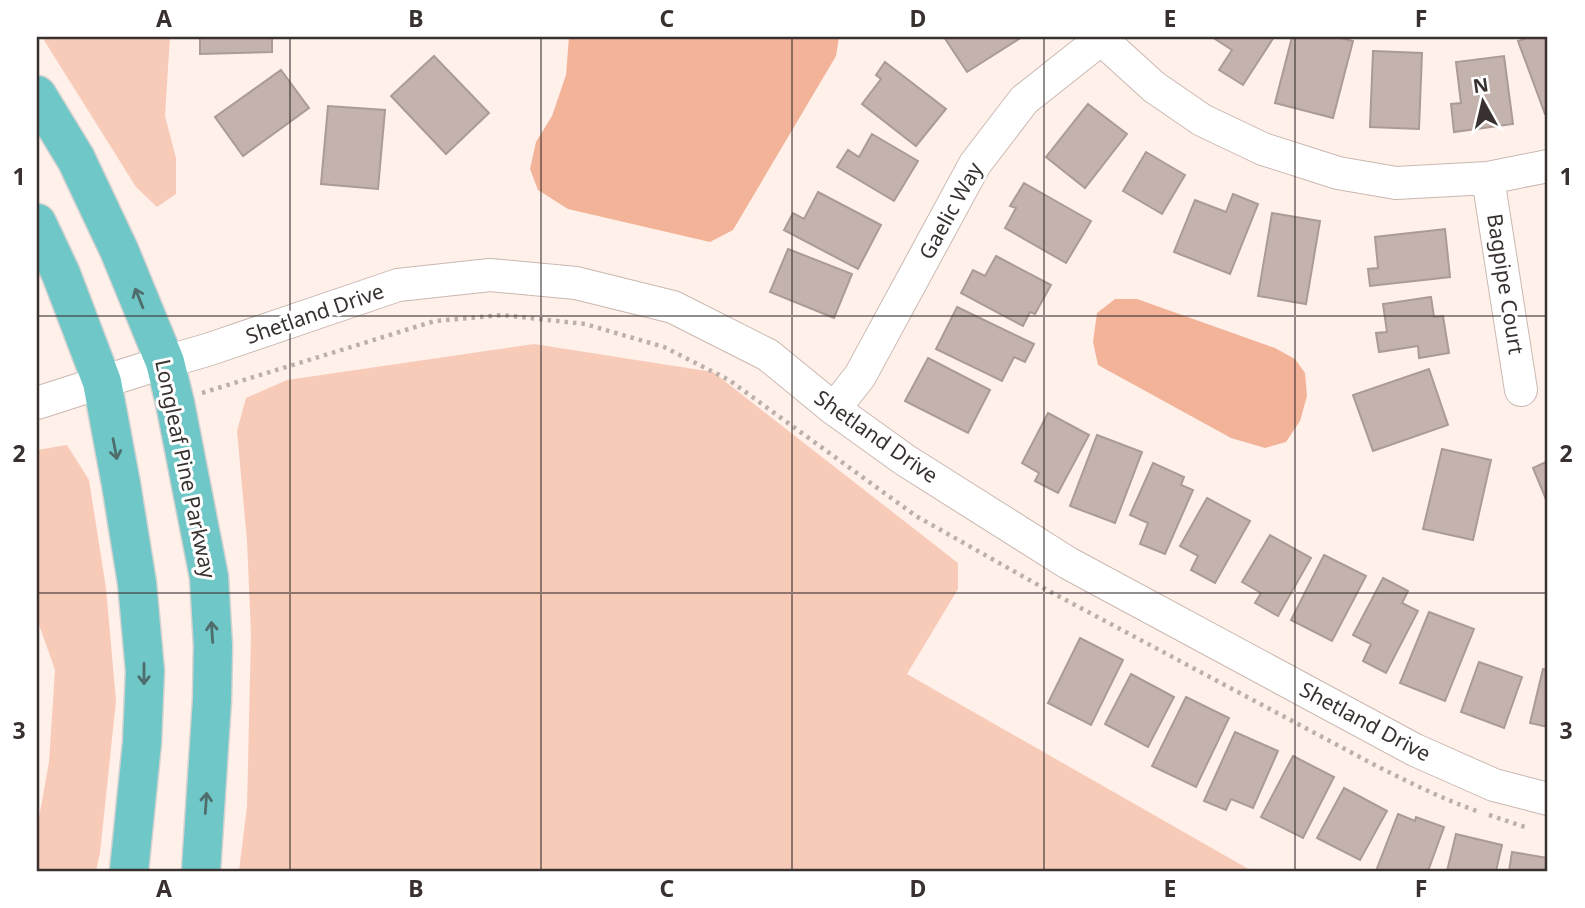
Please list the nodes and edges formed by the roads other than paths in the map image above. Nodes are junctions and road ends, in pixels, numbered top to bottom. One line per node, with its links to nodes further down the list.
1 (1100, 38): 4 (street); 10 (street, Gaelic Way)
2 (37, 95): 6 (main road, Longleaf Pine Parkway, one-way to 2)
3 (1548, 166): 4 (street)
4 (1488, 178): 8 (street, Bagpipe Court)
5 (37, 223): 7 (main road)
6 (164, 362): 7 (street, Shetland Drive); 10 (street, Shetland Drive); 13 (main road, Longleaf Pine Parkway, one-way to 6)
7 (102, 382): 9 (street, Shetland Drive); 12 (main road, one-way to 12)
8 (1521, 390)
9 (37, 403)
10 (834, 409): 11 (street, Shetland Drive)
11 (1548, 799)
12 (129, 871)
13 (201, 871)

